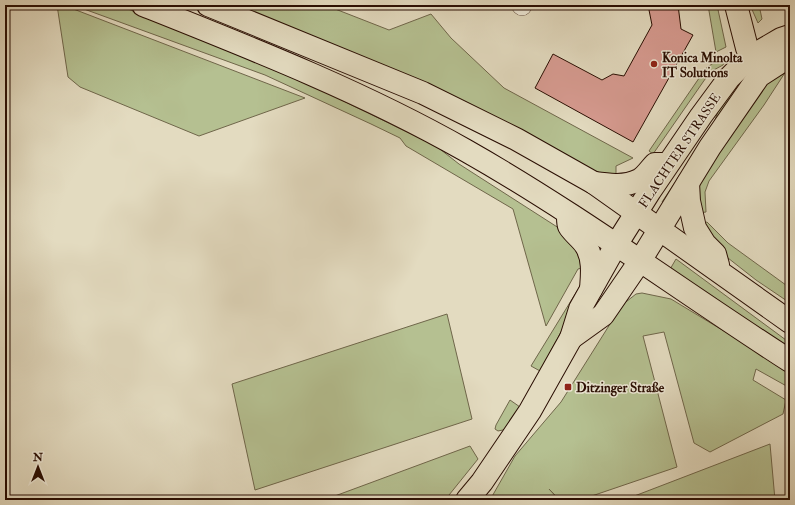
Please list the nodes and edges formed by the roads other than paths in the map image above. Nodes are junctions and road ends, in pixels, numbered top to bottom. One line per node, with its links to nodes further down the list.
1 (143, 5): 11 (main road)
2 (208, 5): 10 (main road)
3 (736, 5): 6 (main road)
4 (790, 36): 6 (main road, FLACHTER STRASSE)
5 (790, 56): 7 (main road, FLACHTER STRASSE)
6 (750, 57): 7 (main road); 8 (main road, FLACHTER STRASSE)
7 (759, 76): 9 (main road, FLACHTER STRASSE)
8 (668, 164): 10 (main road); 12 (main road, FLACHTER STRASSE)
9 (688, 182): 13 (main road, FLACHTER STRASSE); 16 (main road)
10 (594, 183): 12 (main road)
11 (568, 212): 14 (main road); 17 (main road)
12 (636, 212): 13 (main road); 14 (main road, FLACHTER STRASSE)
13 (659, 228): 15 (main road, FLACHTER STRASSE); 16 (main road)
14 (616, 245): 15 (main road); 17 (main road, FLACHTER STRASSE)
15 (640, 261): 19 (main road, FLACHTER STRASSE); 20 (main road)
16 (719, 271): 18 (main road)
17 (591, 291): 19 (main road, FLACHTER STRASSE)
18 (790, 322)
19 (571, 338): 21 (main road)
20 (790, 361)
21 (467, 500)

